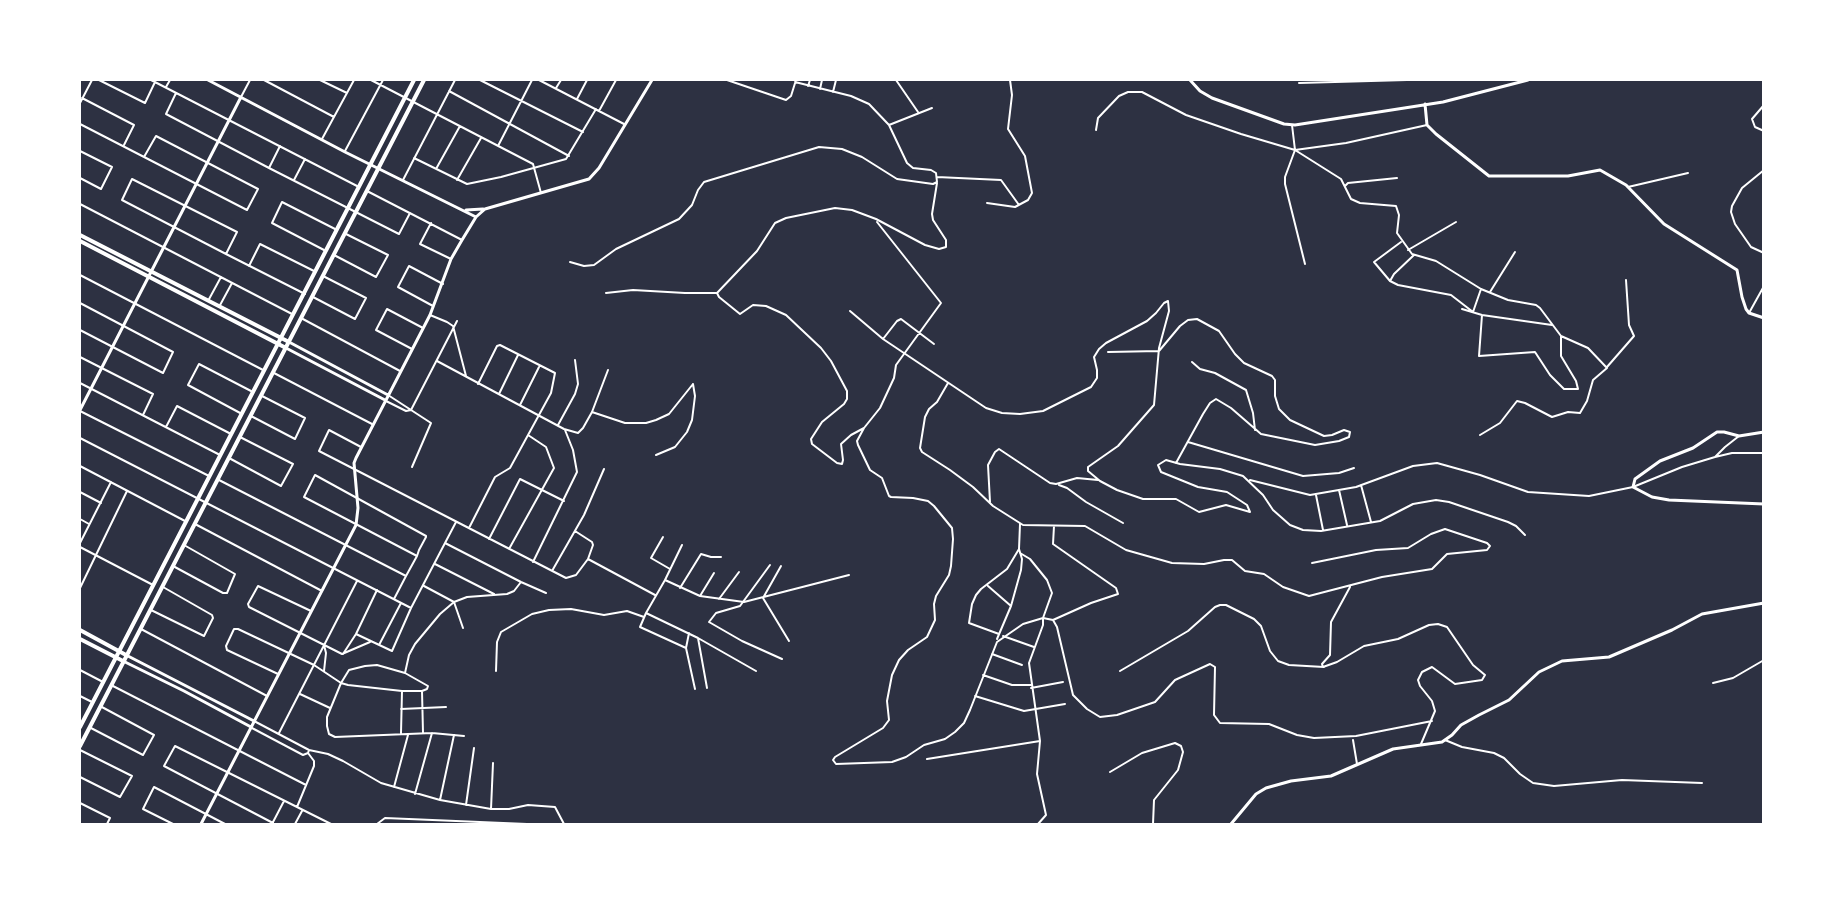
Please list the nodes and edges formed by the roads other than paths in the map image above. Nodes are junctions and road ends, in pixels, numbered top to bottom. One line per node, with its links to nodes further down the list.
1 (92, 80): 45 (street)
2 (99, 80): 32 (street)
3 (151, 80): 32 (street)
4 (170, 80): 36 (street)
5 (208, 80): 43 (street)
6 (249, 80): 43 (street)
7 (264, 80): 56 (street)
8 (320, 80): 42 (street)
9 (354, 80): 42 (street)
10 (370, 80): 34 (street)
11 (383, 80): 34 (street)
12 (414, 80): 44 (main road)
13 (424, 80): 47 (main road)
14 (455, 80): 39 (street)
15 (480, 80): 48 (street)
16 (532, 80): 48 (street)
17 (539, 80): 37 (street)
18 (561, 80): 37 (street)
19 (587, 80): 46 (street)
20 (616, 80): 53 (street)
21 (652, 80): 60 (street)
22 (727, 80): 31 (street)
23 (810, 80): 35 (street)
24 (822, 80): 38 (street)
25 (836, 80): 40 (street)
26 (896, 80): 55 (street)
27 (1009, 80): 104 (street)
28 (1190, 80): 62 (street)
29 (1407, 80): 33 (street)
30 (1528, 80): 50 (street)
31 (796, 81): 35 (street)
32 (155, 82): 36 (street)
33 (1299, 83)
34 (380, 84): 44 (street); 76 (street)
35 (808, 86): 38 (street)
36 (166, 87): 41 (street)
37 (556, 88): 46 (street)
38 (820, 89): 40 (street)
39 (449, 91): 54 (street); 59 (street)
40 (833, 92): 61 (street)
41 (176, 93): 57 (street); 70 (street)
42 (346, 93): 56 (street)
43 (241, 97): 57 (street); 69 (street)
44 (406, 97): 47 (street); 82 (main road)
45 (82, 98): 49 (street); 71 (street)
46 (577, 99): 53 (street)
47 (413, 101): 54 (street); 84 (main road)
48 (522, 101): 59 (street); 67 (street)
49 (80, 103)
50 (1425, 104): 62 (street); 63 (street)
51 (1764, 105): 66 (street)
52 (932, 108): 55 (street)
53 (598, 110): 60 (street); 67 (street)
54 (437, 113): 64 (street); 79 (street)
55 (918, 113): 61 (street)
56 (334, 117): 69 (street)
57 (229, 120): 70 (street); 72 (street)
58 (80, 124): 71 (street)
59 (510, 124): 73 (street); 77 (street)
60 (624, 124): 101 (street)
61 (889, 125): 89 (street)
62 (1292, 125): 74 (street)
63 (1427, 125): 74 (street); 99 (street)
64 (460, 126): 68 (street); 86 (street)
65 (1096, 130): 74 (street)
66 (1764, 131)
67 (583, 132): 77 (street)
68 (482, 137): 73 (street); 93 (street)
69 (322, 139): 76 (street)
70 (218, 142): 81 (street); 83 (street)
71 (123, 146): 78 (street)
72 (280, 146): 80 (street); 83 (street)
73 (498, 146): 85 (street)
74 (1295, 150): 97 (street); 132 (street)
75 (80, 151): 90 (street)
76 (345, 152): 82 (street)
77 (569, 156): 85 (street)
78 (144, 157): 81 (street); 96 (street)
79 (414, 158): 86 (street); 92 (street)
80 (305, 159): 94 (street); 98 (street)
81 (207, 163): 96 (street); 96 (street)
82 (372, 165): 84 (street); 98 (main road)
83 (269, 168): 94 (street)
84 (379, 168): 92 (street); 100 (main road)
85 (535, 168): 93 (street); 101 (street)
86 (436, 169): 93 (street)
87 (1764, 170): 126 (street)
88 (1688, 173): 99 (street)
89 (937, 177): 95 (street); 104 (street)
90 (80, 178)
91 (1397, 178): 97 (street)
92 (403, 180): 108 (street)
93 (457, 180)
94 (294, 181): 106 (street)
95 (937, 182): 112 (street); 131 (street)
96 (197, 184): 105 (street)
97 (1345, 186): 120 (street)
98 (360, 187): 106 (main road)
99 (1629, 187): 159 (street)
100 (367, 191): 109 (main road); 110 (street)
101 (541, 193): 107 (street)
102 (80, 204): 122 (street)
103 (987, 204): 104 (street)
104 (1019, 205)
105 (186, 206): 115 (street); 115 (street); 127 (street)
106 (349, 208): 109 (street); 116 (main road)
107 (485, 209): 108 (street); 111 (street)
108 (464, 211): 111 (street)
109 (356, 212): 110 (street); 117 (main road)
110 (410, 213): 114 (street)
111 (476, 217): 119 (street)
112 (876, 219): 146 (street); 171 (street)
113 (1456, 222): 123 (street)
114 (431, 223): 119 (street); 130 (street)
115 (174, 227): 122 (street); 127 (street)
116 (338, 230): 124 (main road); 124 (street)
117 (345, 233): 128 (main road); 128 (street)
118 (80, 235): 134 (main road)
119 (462, 240): 130 (street)
120 (1402, 241): 123 (street); 141 (street)
121 (80, 242): 138 (main road)
122 (164, 248): 134 (street); 139 (street)
123 (1408, 250): 129 (street)
124 (327, 251): 135 (main road)
125 (1515, 252): 147 (street)
126 (1764, 253)
127 (226, 254): 133 (street)
128 (334, 255): 137 (main road)
129 (1414, 255): 141 (street); 145 (street)
130 (451, 259): 143 (street)
131 (570, 262)
132 (1305, 264)
133 (249, 266): 135 (street); 149 (street)
134 (150, 271): 138 (street); 151 (main road)
135 (316, 272): 149 (main road)
136 (80, 275): 153 (street)
137 (323, 276): 150 (main road); 150 (street)
138 (147, 277): 153 (street); 174 (main road)
139 (220, 277): 142 (street); 151 (street)
140 (1626, 280): 189 (street)
141 (1390, 281): 158 (street)
142 (232, 283): 155 (street); 160 (street)
143 (443, 284): 154 (street); 154 (street)
144 (1764, 286): 159 (street)
145 (1481, 289): 147 (street); 158 (street)
146 (717, 292): 148 (street); 216 (street)
147 (1490, 292): 167 (street)
148 (606, 293)
149 (304, 294): 160 (main road)
150 (312, 297): 163 (main road)
151 (208, 301): 155 (main road)
152 (80, 303): 166 (street)
153 (134, 303): 166 (street); 192 (street)
154 (434, 306): 161 (street)
155 (219, 307): 174 (main road)
156 (1462, 309): 158 (street)
157 (850, 311): 173 (street)
158 (1473, 312): 162 (street)
159 (1749, 313): 164 (street)
160 (294, 315): 174 (main road)
161 (430, 315): 168 (street); 169 (street)
162 (1482, 315): 167 (street); 172 (street)
163 (301, 318): 175 (main road); 193 (street)
164 (1764, 318)
165 (457, 321): 168 (street)
166 (123, 325): 177 (street); 177 (street)
167 (1552, 325): 172 (street)
168 (453, 326): 186 (street); 195 (street)
169 (423, 328): 179 (street); 179 (street)
170 (80, 330): 177 (street)
171 (919, 332): 173 (street); 176 (street); 182 (street)
172 (1561, 336): 189 (street)
173 (883, 339): 182 (street)
174 (281, 341): 175 (main road); 178 (main road); 192 (main road)
175 (289, 342): 178 (main road); 201 (street)
176 (934, 344)
177 (112, 347): 190 (street)
178 (286, 348): 194 (main road); 204 (street)
179 (412, 349): 193 (street)
180 (1159, 351): 181 (street); 197 (street); 218 (street); 242 (street)
181 (1108, 352)
182 (906, 353): 197 (street); 216 (street)
183 (518, 355): 188 (street); 198 (street); 202 (street)
184 (80, 357): 190 (street)
185 (575, 360): 214 (street)
186 (437, 361): 195 (street); 207 (street)
187 (1192, 362): 218 (street)
188 (540, 366): 205 (street); 210 (street)
189 (1606, 367): 222 (street)
190 (102, 368): 199 (street); 211 (street)
191 (608, 370): 208 (street)
192 (265, 371): 200 (main road)
193 (400, 371): 201 (street)
194 (273, 373): 203 (main road); 213 (street)
195 (467, 378): 198 (street)
196 (80, 383): 199 (street)
197 (948, 383): 257 (street)
198 (478, 384): 202 (street)
199 (90, 389): 206 (street); 211 (street)
200 (254, 393): 209 (main road); 209 (street)
201 (388, 394): 204 (street); 207 (street)
202 (499, 394): 205 (street)
203 (262, 396): 212 (main road); 212 (street)
204 (385, 400): 207 (street); 213 (street)
205 (520, 405): 210 (street)
206 (80, 410): 239 (street)
207 (411, 411): 235 (street)
208 (592, 412): 217 (street); 230 (street)
209 (242, 414): 220 (main road)
210 (539, 415): 214 (street); 221 (street)
211 (142, 416): 215 (street)
212 (251, 416): 224 (main road)
213 (372, 424): 227 (street)
214 (558, 426): 217 (street)
215 (166, 427): 220 (street); 229 (street)
216 (864, 428): 384 (street)
217 (564, 429): 254 (street)
218 (1255, 431): 226 (street)
219 (1764, 432): 223 (street)
220 (231, 434): 229 (main road)
221 (528, 435): 247 (street); 270 (street)
222 (1480, 435)
223 (1739, 436): 231 (street); 246 (street)
224 (240, 437): 232 (main road); 232 (street)
225 (80, 438): 252 (street)
226 (1188, 442): 233 (street); 236 (street)
227 (361, 447): 237 (street); 237 (street)
228 (1764, 453): 231 (street)
229 (220, 455): 239 (main road)
230 (656, 455)
231 (1715, 457): 246 (street)
232 (229, 459): 240 (main road)
233 (1176, 464): 241 (street); 242 (street)
234 (80, 466): 243 (street)
235 (412, 467)
236 (1354, 468)
237 (355, 469): 253 (street); 261 (street)
238 (604, 469): 271 (street)
239 (209, 476): 252 (main road)
240 (218, 479): 255 (main road); 280 (street)
241 (1248, 479): 251 (street); 272 (street)
242 (1100, 481): 244 (street)
243 (111, 482): 248 (street); 256 (street)
244 (1056, 484): 257 (street); 263 (street)
245 (1361, 485): 246 (street); 249 (street); 262 (street)
246 (1633, 487): 258 (street)
247 (542, 489): 254 (street); 275 (street); 281 (street)
248 (128, 490): 260 (street); 284 (street)
249 (1339, 490): 251 (street); 268 (street)
250 (80, 492): 256 (street)
251 (1316, 495): 272 (street)
252 (198, 498): 255 (street); 260 (main road)
253 (358, 498): 267 (street); 267 (street); 285 (street)
254 (564, 501): 288 (street)
255 (206, 502): 265 (main road); 294 (street)
256 (101, 503): 264 (street)
257 (990, 503): 266 (street)
258 (1764, 504)
259 (80, 519): 264 (street)
260 (185, 520): 304 (main road)
261 (456, 522): 270 (street); 276 (street)
262 (1371, 522): 268 (street); 273 (street)
263 (1123, 523)
264 (89, 524): 277 (street)
265 (195, 524): 278 (main road); 312 (street)
266 (1020, 524): 269 (street); 282 (street)
267 (356, 525): 280 (street); 285 (street)
268 (1347, 525): 272 (street)
269 (1054, 526): 307 (street); 331 (street)
270 (469, 528): 275 (street)
271 (574, 531): 287 (street); 296 (street)
272 (1324, 531)
273 (1525, 535)
274 (663, 537): 295 (street)
275 (489, 539): 281 (street)
276 (446, 543): 290 (street); 303 (street)
277 (80, 545): 284 (street)
278 (184, 545): 292 (main road); 292 (street)
279 (682, 545): 295 (street)
280 (345, 546): 294 (street); 300 (street)
281 (510, 549): 288 (street)
282 (1019, 549): 283 (street); 305 (street)
283 (1020, 553): 324 (street); 330 (street)
284 (95, 556): 304 (street); 309 (street)
285 (417, 556): 300 (street)
286 (721, 557): 310 (street)
287 (588, 560): 296 (street); 315 (street)
288 (533, 562): 296 (street)
289 (1312, 563): 307 (street)
290 (435, 564): 306 (street); 314 (street)
291 (770, 565): 321 (street)
292 (173, 566): 308 (main road)
293 (781, 566): 317 (street)
294 (334, 567): 301 (street); 312 (street)
295 (670, 569): 302 (street)
296 (552, 571)
297 (739, 572): 319 (street)
298 (714, 573): 316 (street)
299 (849, 574): 317 (street)
300 (406, 576): 318 (street)
301 (357, 580): 311 (street); 345 (street)
302 (665, 580): 310 (street); 315 (street)
303 (521, 582): 313 (street); 314 (street)
304 (153, 585): 349 (main road)
305 (988, 585): 324 (street); 338 (street)
306 (424, 586): 320 (street); 325 (street)
307 (1350, 586): 360 (street)
308 (163, 587): 326 (main road); 326 (street)
309 (80, 588)
310 (680, 588): 316 (street)
311 (377, 590): 318 (street); 337 (street)
312 (322, 591): 327 (street)
313 (546, 593)
314 (495, 594): 320 (street)
315 (656, 595): 328 (street)
316 (700, 596): 319 (street)
317 (763, 598): 321 (street); 343 (street)
318 (394, 599): 322 (street)
319 (719, 599): 321 (street)
320 (454, 602): 332 (street); 366 (street)
321 (744, 602): 355 (street)
322 (401, 603): 325 (street); 346 (street)
323 (1764, 603): 406 (street)
324 (1011, 606): 338 (street)
325 (411, 608): 346 (street)
326 (151, 610): 333 (main road)
327 (311, 611): 335 (street); 335 (street)
328 (646, 613): 329 (street); 336 (street)
329 (644, 617): 348 (street); 363 (street)
330 (1043, 618): 331 (street); 339 (street); 347 (street)
331 (1053, 620): 394 (street)
332 (463, 628)
333 (141, 629): 353 (main road); 383 (street)
334 (80, 630): 349 (main road)
335 (300, 633): 345 (street); 350 (street)
336 (689, 633): 340 (street); 348 (street)
337 (356, 634): 342 (street); 351 (street)
338 (999, 634): 344 (street)
339 (1003, 636): 344 (street); 347 (street)
340 (698, 638): 364 (street); 376 (street)
341 (80, 639): 354 (main road)
342 (372, 641): 346 (street); 351 (street)
343 (789, 641)
344 (997, 642): 352 (street)
345 (324, 645): 351 (street); 358 (street); 362 (street)
346 (379, 645)
347 (1034, 647): 374 (street)
348 (686, 648): 377 (street)
349 (119, 651): 353 (main road); 354 (main road)
350 (289, 654): 358 (street); 367 (street); 367 (street)
351 (342, 654)
352 (992, 654): 359 (street); 368 (street)
353 (126, 655): 357 (main road); 375 (street)
354 (116, 657): 357 (main road); 369 (main road)
355 (782, 659)
356 (1764, 660): 372 (street)
357 (123, 661): 373 (main road); 380 (street)
358 (314, 665): 362 (street); 381 (street)
359 (1022, 665)
360 (1324, 668): 365 (street); 394 (street)
361 (80, 670): 369 (street)
362 (324, 671): 371 (street)
363 (496, 671)
364 (756, 671)
365 (1120, 671)
366 (405, 673): 371 (street); 379 (street)
367 (278, 674): 383 (street)
368 (983, 675): 374 (street); 384 (street)
369 (103, 682): 385 (main road)
370 (1063, 682): 374 (street)
371 (341, 683): 378 (street); 390 (street)
372 (1713, 683)
373 (111, 685): 387 (main road); 411 (street)
374 (1031, 686): 392 (street)
375 (190, 687): 380 (street); 393 (street)
376 (707, 688)
377 (695, 689)
378 (402, 691): 379 (street); 391 (street)
379 (422, 691): 389 (street)
380 (187, 693): 397 (street)
381 (300, 694): 390 (street); 398 (street)
382 (80, 696): 385 (street)
383 (267, 696): 393 (street)
384 (975, 696): 392 (street)
385 (92, 702): 395 (main road)
386 (1065, 704): 392 (street)
387 (100, 706): 396 (main road); 396 (street)
388 (446, 707): 389 (street)
389 (422, 708): 391 (street); 399 (street)
390 (331, 709): 402 (street)
391 (401, 709): 402 (street)
392 (1034, 710): 407 (street)
393 (254, 721): 397 (street); 398 (street)
394 (1432, 721): 408 (street)
395 (80, 725)
396 (89, 727): 409 (main road)
397 (251, 728): 411 (street); 412 (street)
398 (279, 733): 412 (street)
399 (423, 733): 400 (street); 403 (street)
400 (432, 733): 401 (street); 423 (street)
401 (455, 734): 404 (street); 424 (street)
402 (401, 735): 403 (street)
403 (408, 735): 421 (street)
404 (464, 736)
405 (1353, 740): 415 (street)
406 (1445, 740): 408 (street); 419 (street)
407 (1040, 741): 413 (street); 442 (street)
408 (1421, 744): 415 (street)
409 (80, 748): 418 (street)
410 (474, 748): 427 (street)
411 (238, 751): 416 (street); 420 (street)
412 (308, 751): 420 (street); 421 (street)
413 (927, 759)
414 (493, 763): 429 (street)
415 (1357, 764): 444 (street)
416 (228, 772): 422 (street); 422 (street); 425 (street)
417 (1110, 772): 443 (street)
418 (80, 777)
419 (1702, 783)
420 (306, 784): 428 (street)
421 (394, 788): 423 (street)
422 (216, 794): 431 (street); 432 (street)
423 (415, 794): 424 (street)
424 (440, 800): 427 (street)
425 (284, 801): 428 (street); 432 (street)
426 (80, 803): 433 (street)
427 (466, 805): 429 (street)
428 (297, 807): 430 (street)
429 (491, 809): 441 (street)
430 (302, 810): 437 (street); 438 (street)
431 (206, 814): 434 (street); 435 (street); 436 (street)
432 (272, 824)
433 (107, 825)
434 (172, 825)
435 (201, 825)
436 (225, 825)
437 (295, 825)
438 (331, 825)
439 (377, 825): 440 (street)
440 (527, 825)
441 (564, 825)
442 (1038, 825)
443 (1153, 825)
444 (1232, 825)

